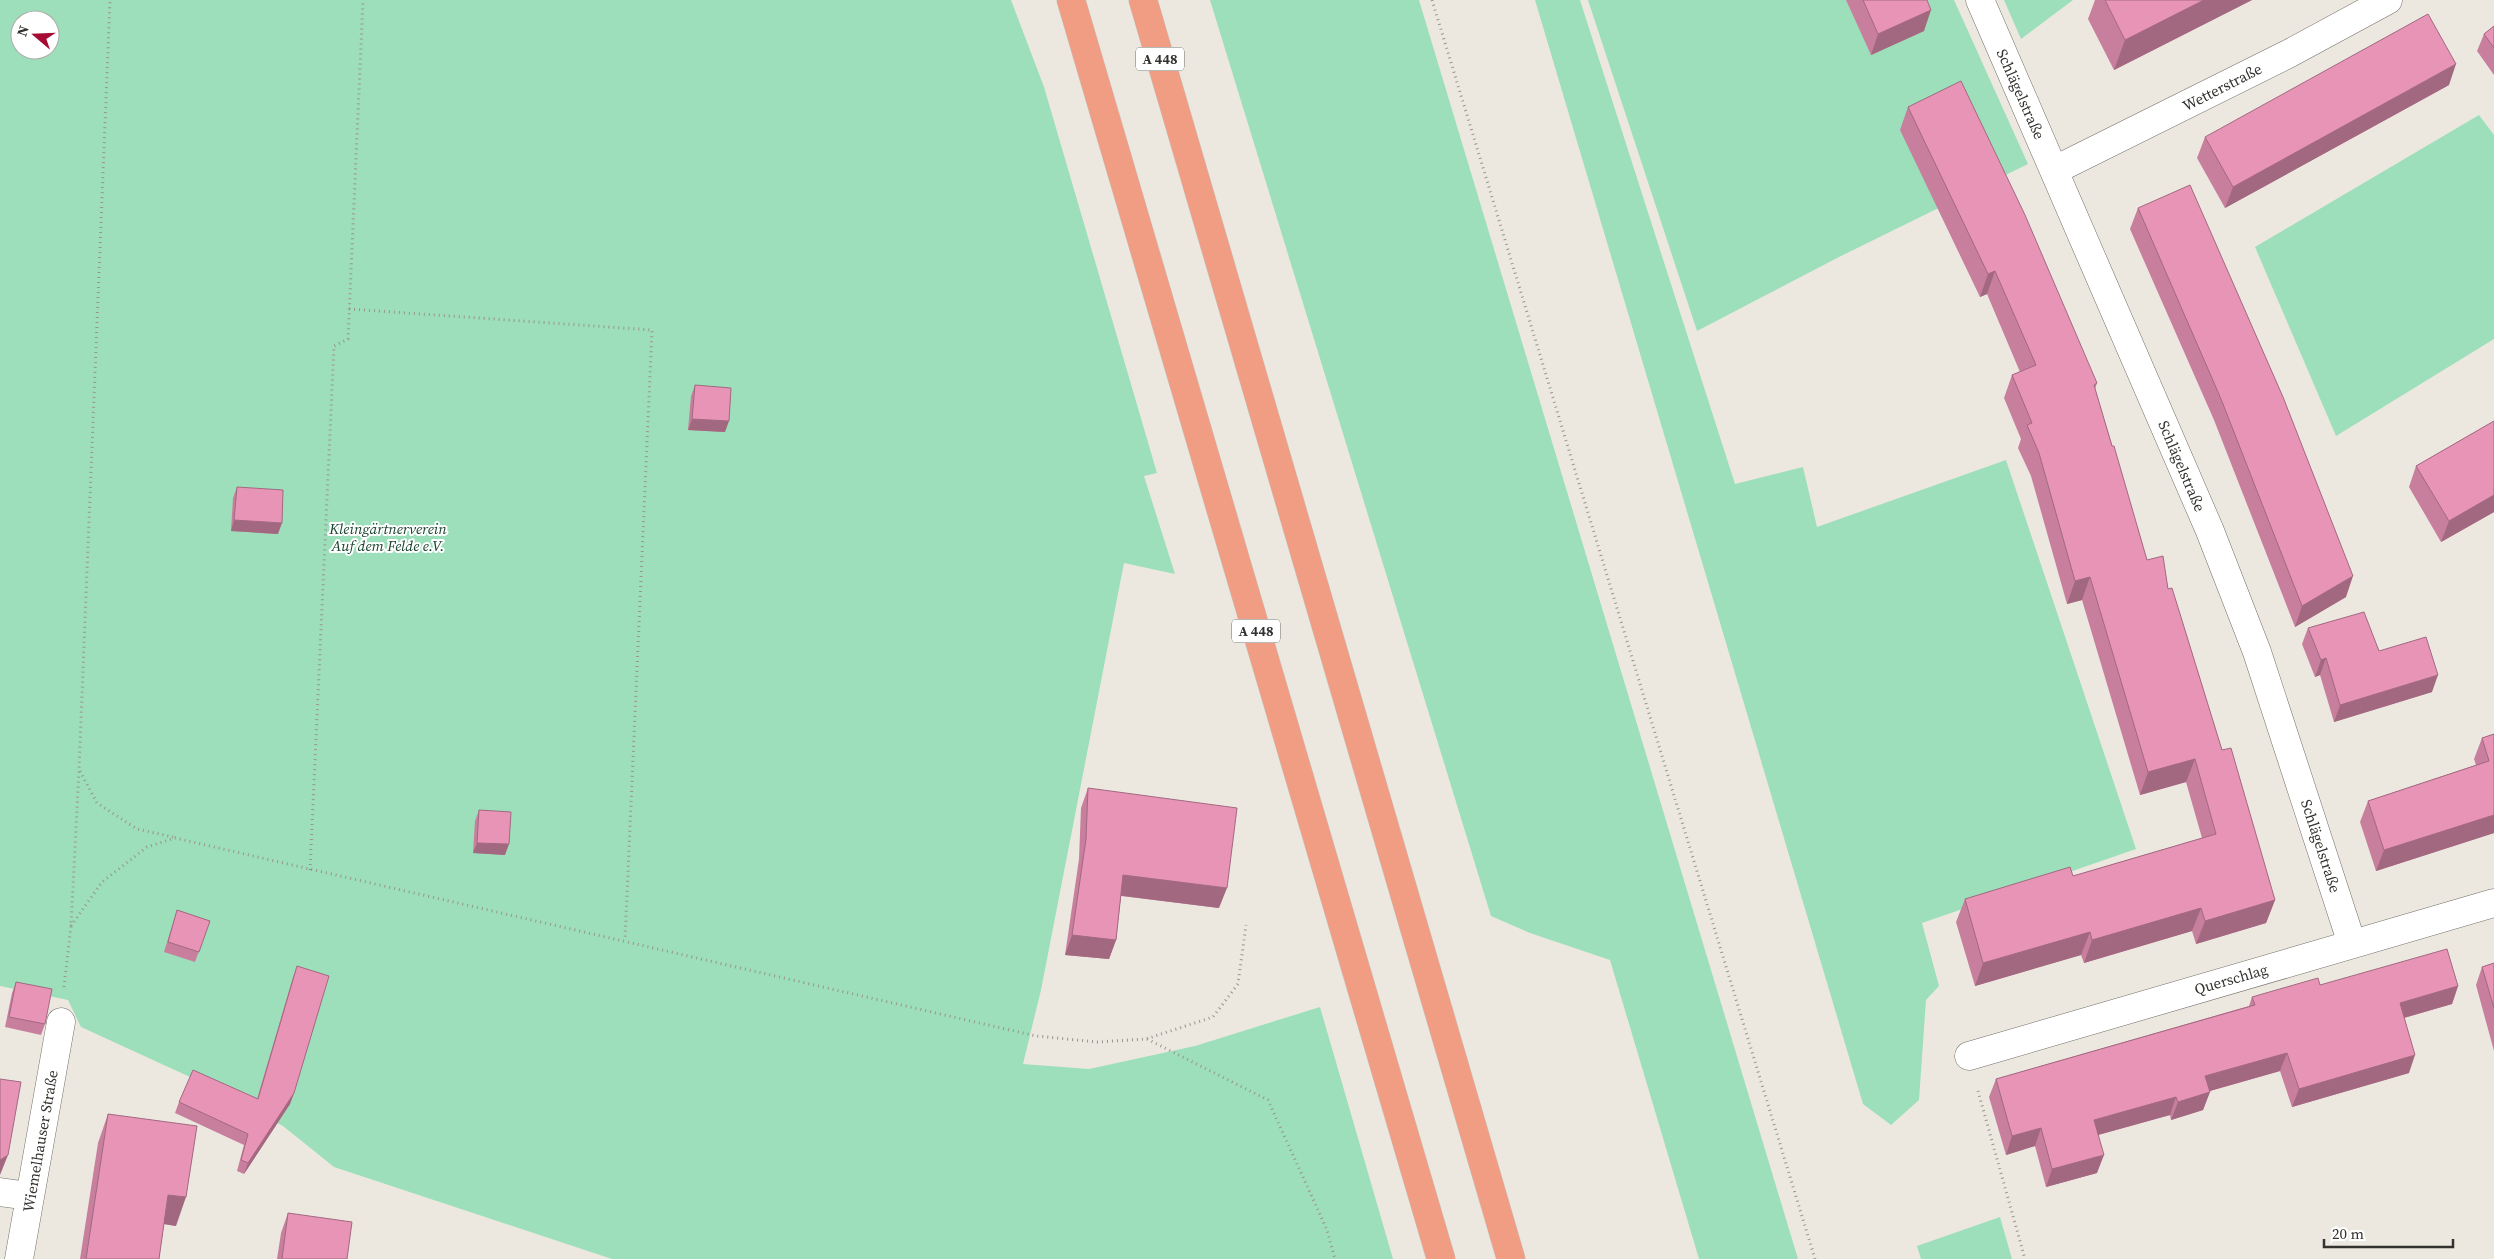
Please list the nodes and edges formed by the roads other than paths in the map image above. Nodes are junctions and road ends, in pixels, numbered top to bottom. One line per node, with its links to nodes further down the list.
1 (1143, 0): 6 (highway, A 448)
2 (1157, 0): 6 (highway)
3 (1980, 0): 7 (street, Schlägelstraße)
4 (2388, 0): 7 (street, Wetterstraße)
5 (1071, 1): 16 (highway, A 448)
6 (1177, 117): 14 (highway, A 448)
7 (2055, 170): 9 (street, Schlägelstraße)
8 (2494, 903): 9 (street, Querschlag)
9 (2352, 944): 11 (street, Querschlag)
10 (60, 1022): 13 (street, Wiemelhauser Straße)
11 (1969, 1056)
12 (0, 1192): 13 (street)
13 (29, 1196): 15 (street, Wiemelhauser Straße)
14 (1500, 1220): 17 (highway, A 448); 18 (highway)
15 (19, 1259)
16 (1441, 1259)
17 (1511, 1259)
18 (1516, 1259)

